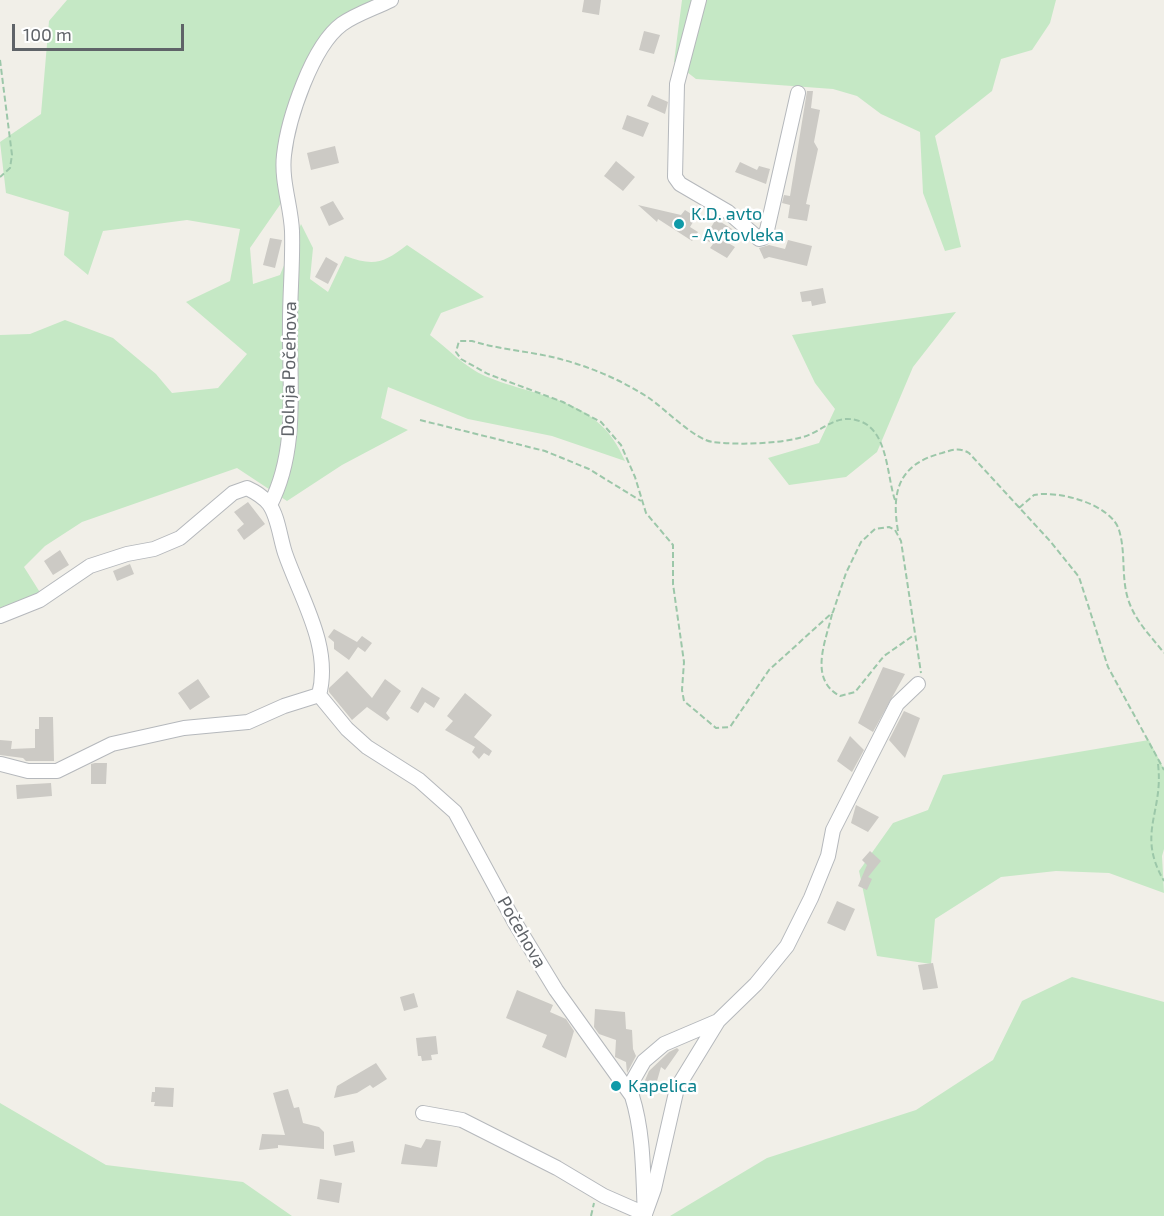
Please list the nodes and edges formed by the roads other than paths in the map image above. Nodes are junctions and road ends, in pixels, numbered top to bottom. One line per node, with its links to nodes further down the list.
1 (391, 0): 4 (street, Dolnja Počehova)
2 (699, 0): 3 (street)
3 (798, 93)
4 (270, 505): 5 (street); 7 (street)
5 (0, 616)
6 (918, 684): 9 (street)
7 (319, 694): 8 (street); 10 (street, Počehova)
8 (1, 764)
9 (718, 1021): 10 (street); 12 (street)
10 (628, 1089): 12 (street, Počehova)
11 (423, 1113): 12 (street)
12 (645, 1215)

